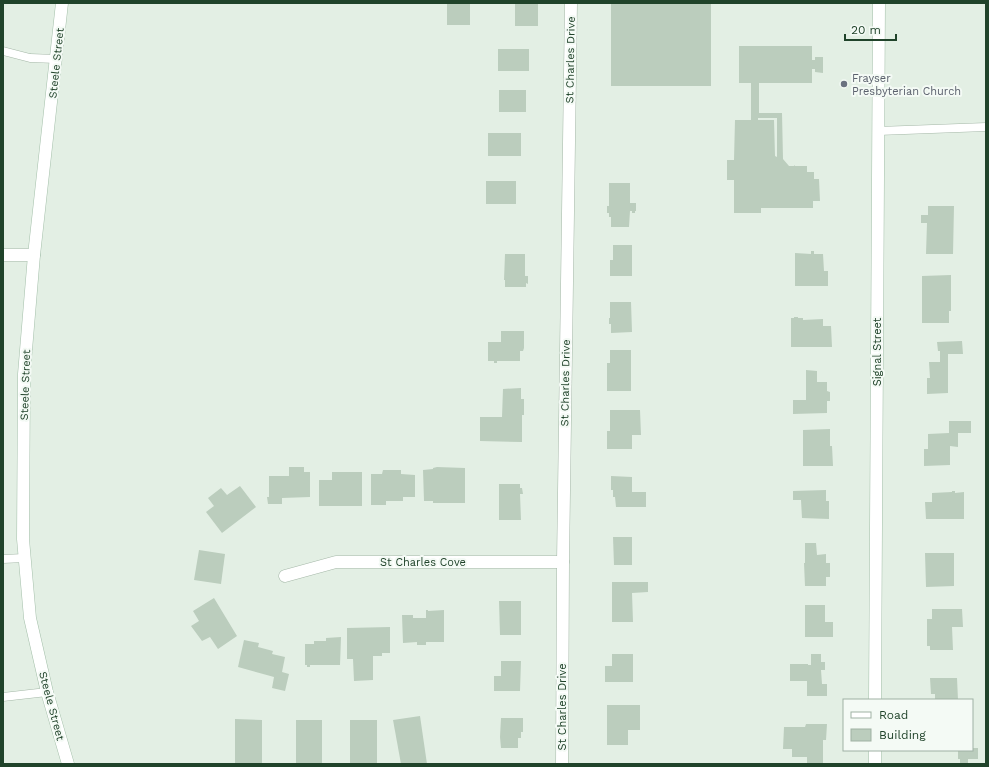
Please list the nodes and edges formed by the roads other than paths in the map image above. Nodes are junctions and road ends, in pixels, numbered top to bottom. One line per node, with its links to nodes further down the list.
1 (62, 3): 5 (street, Steele Street)
2 (571, 3): 12 (street, St Charles Drive)
3 (879, 3): 7 (street, Signal Street)
4 (3, 51): 5 (lane)
5 (56, 59): 9 (street, Steele Street)
6 (986, 127): 7 (lane)
7 (878, 131): 16 (street, Signal Street)
8 (3, 255): 9 (street)
9 (34, 255): 10 (street, Steele Street)
10 (24, 558): 11 (lane); 14 (street, Steele Street)
11 (3, 559)
12 (563, 562): 13 (street, St Charles Cove); 19 (street, St Charles Drive)
13 (285, 576)
14 (47, 692): 15 (lane); 18 (street, Steele Street)
15 (3, 697)
16 (875, 699)
17 (875, 751): 20 (street)
18 (68, 764)
19 (562, 764)
20 (875, 764)

